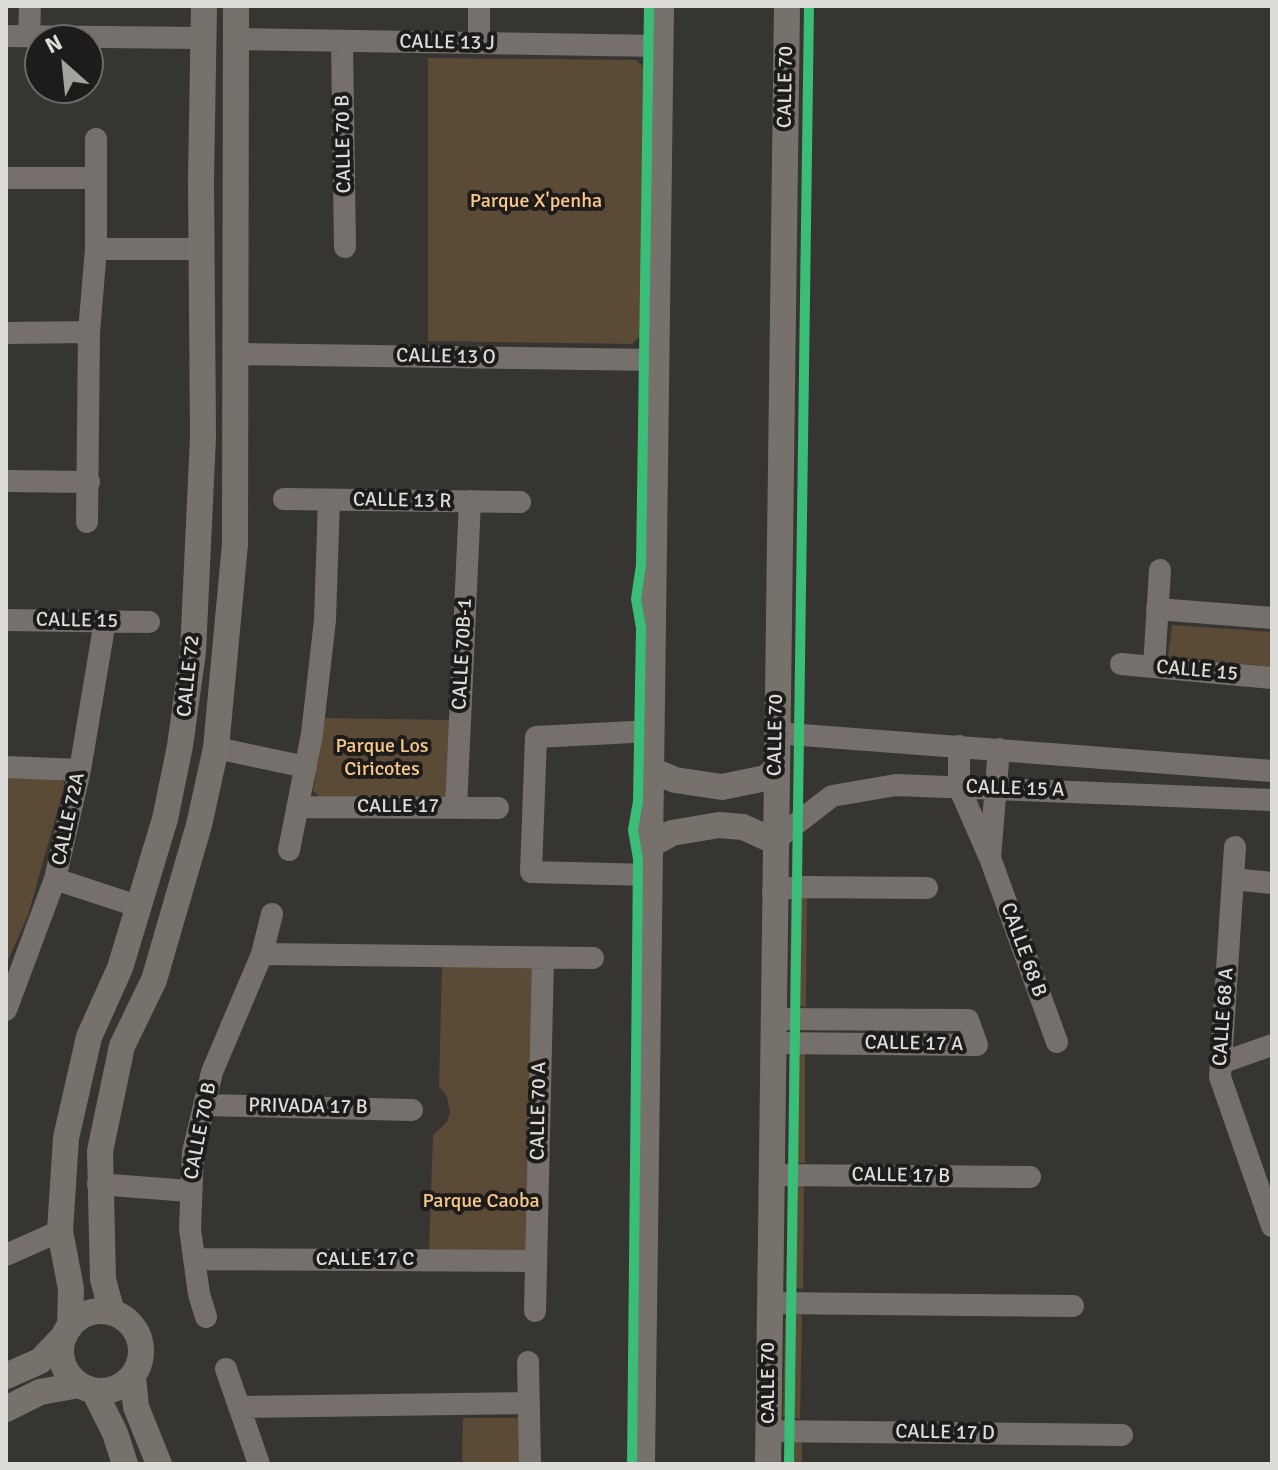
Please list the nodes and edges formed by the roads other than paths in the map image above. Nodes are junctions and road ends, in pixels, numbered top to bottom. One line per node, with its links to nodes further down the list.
1 (204, 6): 7 (main road, CALLE 72)
2 (236, 6): 8 (main road, CALLE 72)
3 (479, 6): 10 (street)
4 (661, 6): 11 (main road)
5 (787, 6): 45 (main road, CALLE 70)
6 (104, 37): 7 (street)
7 (201, 38): 15 (main road, CALLE 72)
8 (234, 39): 9 (street, CALLE 13 J); 16 (main road, CALLE 72)
9 (342, 41): 10 (street, CALLE 13 J); 17 (street, CALLE 70 B)
10 (479, 43): 11 (street, CALLE 13 J)
11 (660, 46): 23 (main road)
12 (96, 139): 14 (street)
13 (6, 178): 14 (street)
14 (96, 178): 18 (street)
15 (201, 180): 16 (main road); 19 (main road, CALLE 72)
16 (235, 180): 22 (main road, CALLE 72)
17 (345, 247)
18 (96, 249): 19 (street); 20 (street)
19 (202, 249): 24 (main road, CALLE 72)
20 (89, 332): 21 (street); 27 (street)
21 (6, 333)
22 (236, 354): 23 (street, CALLE 13 O); 25 (main road, CALLE 72)
23 (656, 360): 44 (main road)
24 (203, 437): 25 (main road); 39 (main road, CALLE 72)
25 (236, 440): 40 (main road, CALLE 72)
26 (6, 481): 27 (street)
27 (89, 482): 32 (street)
28 (284, 499): 29 (street, CALLE 13 R)
29 (329, 500): 30 (street, CALLE 13 R); 50 (street)
30 (470, 501): 31 (street, CALLE 13 R); 59 (street, CALLE 70B-1)
31 (520, 502)
32 (87, 522)
33 (1160, 570): 34 (street)
34 (1157, 609): 35 (street); 42 (street)
35 (1272, 618)
36 (6, 620): 37 (street, CALLE 15)
37 (105, 621): 38 (street, CALLE 15); 51 (street, CALLE 72A)
38 (149, 622)
39 (193, 652): 40 (main road); 72 (main road, CALLE 72)
40 (223, 661): 47 (main road, CALLE 72)
41 (1121, 664): 42 (street, CALLE 15)
42 (1154, 667): 43 (street, CALLE 15)
43 (1272, 678)
44 (652, 731): 52 (main road); 66 (street)
45 (776, 733): 46 (street, CALLE 15 A); 53 (main road, CALLE 70)
46 (959, 746): 48 (street, CALLE 15 A); 55 (street, CALLE 68 B)
47 (216, 748): 50 (street); 75 (main road, CALLE 72)
48 (999, 749): 54 (street, CALLE 15 A); 56 (street, CALLE 68 B)
49 (6, 767): 51 (street)
50 (306, 767): 58 (street)
51 (80, 770): 67 (street, CALLE 72A)
52 (651, 770): 53 (main road); 62 (main road)
53 (775, 770): 61 (main road, CALLE 70)
54 (1272, 771)
55 (959, 787): 56 (street, CALLE 15 A); 61 (street, CALLE 15 A); 65 (street, CALLE 68 B)
56 (997, 789): 57 (street, CALLE 15 A); 65 (street, CALLE 68 B)
57 (1272, 800)
58 (298, 807): 59 (street, CALLE 17); 64 (street)
59 (456, 808): 60 (street, CALLE 17)
60 (498, 808)
61 (774, 841): 62 (main road); 71 (main road, CALLE 70)
62 (650, 845): 66 (main road)
63 (1235, 847): 68 (street, CALLE 68 A)
64 (289, 850)
65 (990, 858): 83 (street, CALLE 68 B)
66 (650, 875): 120 (main road)
67 (55, 879): 72 (street); 80 (street, CALLE 72A)
68 (1233, 879): 69 (street); 85 (street, CALLE 68 A)
69 (1272, 883)
70 (927, 888): 71 (street)
71 (773, 891): 82 (main road, CALLE 70)
72 (137, 906): 74 (main road, CALLE 72)
73 (272, 914): 76 (street, CALLE 70 B)
74 (129, 934): 75 (main road); 79 (main road, CALLE 72)
75 (164, 946): 81 (main road, CALLE 72)
76 (262, 954): 77 (street); 86 (street, CALLE 70 B)
77 (543, 958): 78 (street); 99 (street, CALLE 70 A)
78 (593, 958)
79 (108, 995): 81 (main road); 88 (main road, CALLE 72)
80 (6, 1010)
81 (140, 1010): 89 (main road, CALLE 72)
82 (772, 1031): 82 (street, CALLE 17 A); 90 (main road, CALLE 70)
83 (1057, 1042)
84 (1272, 1045): 85 (street)
85 (1221, 1063): 93 (street, CALLE 68 A)
86 (204, 1105): 87 (street, PRIVADA 17 B); 94 (street, CALLE 70 B)
87 (412, 1110)
88 (65, 1146): 89 (main road); 96 (main road, CALLE 72)
89 (100, 1151): 92 (main road, CALLE 72)
90 (771, 1175): 91 (street, CALLE 17 B); 100 (main road, CALLE 70)
91 (1030, 1177)
92 (98, 1184): 94 (street); 103 (main road, CALLE 72)
93 (1266, 1188): 95 (street, CALLE 68 A)
94 (189, 1191): 98 (street, CALLE 70 B)
95 (1272, 1226)
96 (60, 1231): 97 (street); 105 (main road, CALLE 72)
97 (6, 1255)
98 (194, 1259): 99 (street, CALLE 17 C); 104 (street, CALLE 70 B)
99 (536, 1261): 102 (street, CALLE 70 A)
100 (770, 1303): 101 (street); 114 (main road, CALLE 70)
101 (1073, 1306)
102 (535, 1311)
103 (112, 1313): 105 (main road); 109 (main road)
104 (206, 1317)
105 (67, 1331): 108 (main road); 110 (main road)
106 (528, 1362): 111 (street)
107 (226, 1369): 112 (street)
108 (6, 1376)
109 (133, 1376): 110 (main road); 117 (main road)
110 (86, 1388): 113 (main road); 116 (main road)
111 (529, 1403): 112 (street); 119 (street)
112 (239, 1407): 118 (street)
113 (6, 1409)
114 (769, 1431): 115 (street, CALLE 17 D); 121 (main road, CALLE 70)
115 (1122, 1435)
116 (125, 1464)
117 (159, 1464)
118 (259, 1464)
119 (530, 1464)
120 (642, 1464)
121 (768, 1464)

